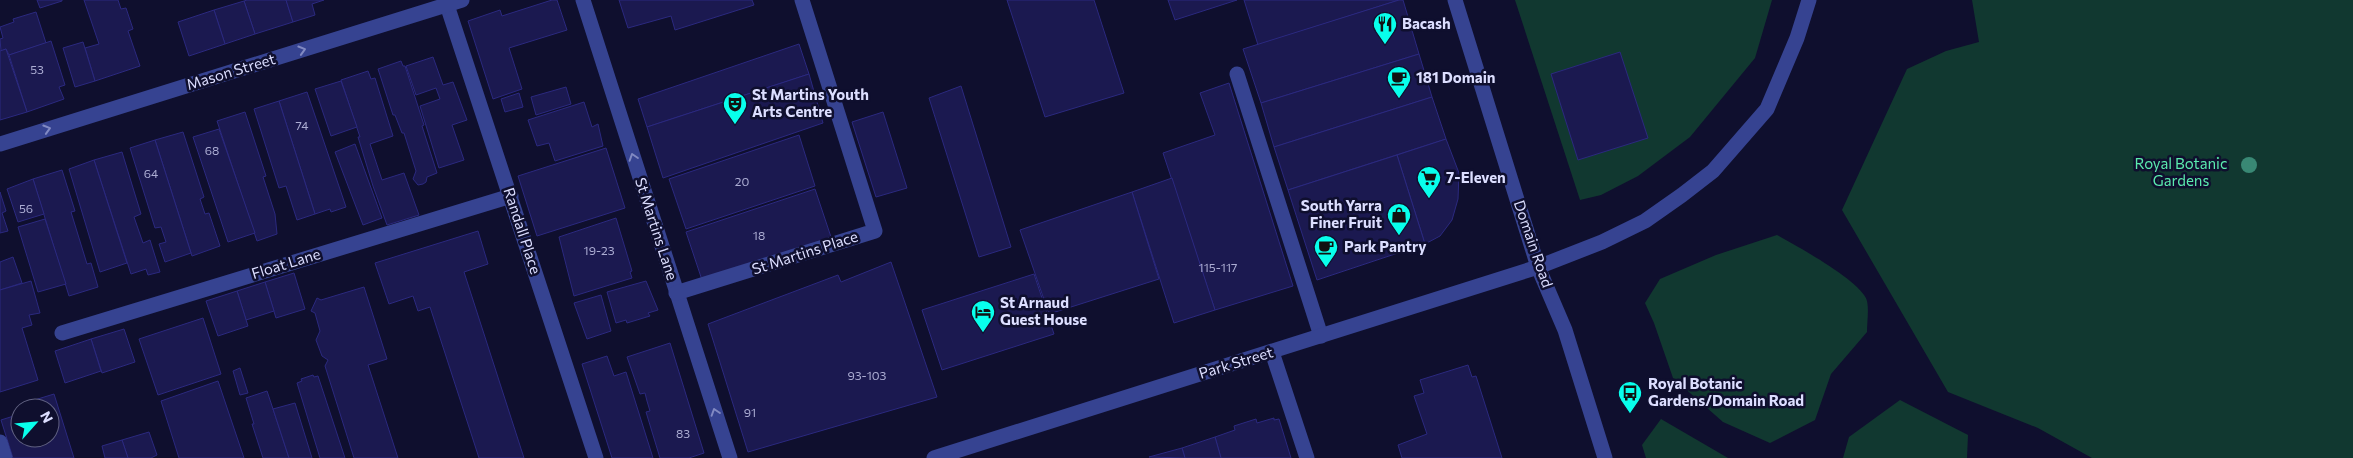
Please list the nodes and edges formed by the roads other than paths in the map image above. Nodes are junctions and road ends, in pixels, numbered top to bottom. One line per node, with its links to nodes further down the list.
1 (583, 0): 10 (street, St Martins Lane, one-way to 1)
2 (802, 0): 10 (street, St Martins Place)
3 (1455, 0): 9 (street, Domain Road)
4 (1809, 0): 9 (street, Park Street)
5 (454, 2): 7 (street, Mason Street, one-way to 5); 8 (street, Randall Place)
6 (1237, 74): 12 (street)
7 (0, 144)
8 (511, 196): 11 (street, Float Lane); 16 (street, Randall Place)
9 (1538, 267): 12 (street, Park Street); 20 (street, Domain Road)
10 (676, 293): 17 (street, St Martins Lane, one-way to 10)
11 (62, 333)
12 (1321, 336): 13 (street, Park Street)
13 (1272, 352): 18 (street, Park Street); 19 (street)
14 (0, 442): 15 (street)
15 (5, 458)
16 (596, 458)
17 (730, 458)
18 (934, 458)
19 (1307, 458)
20 (1605, 458)

